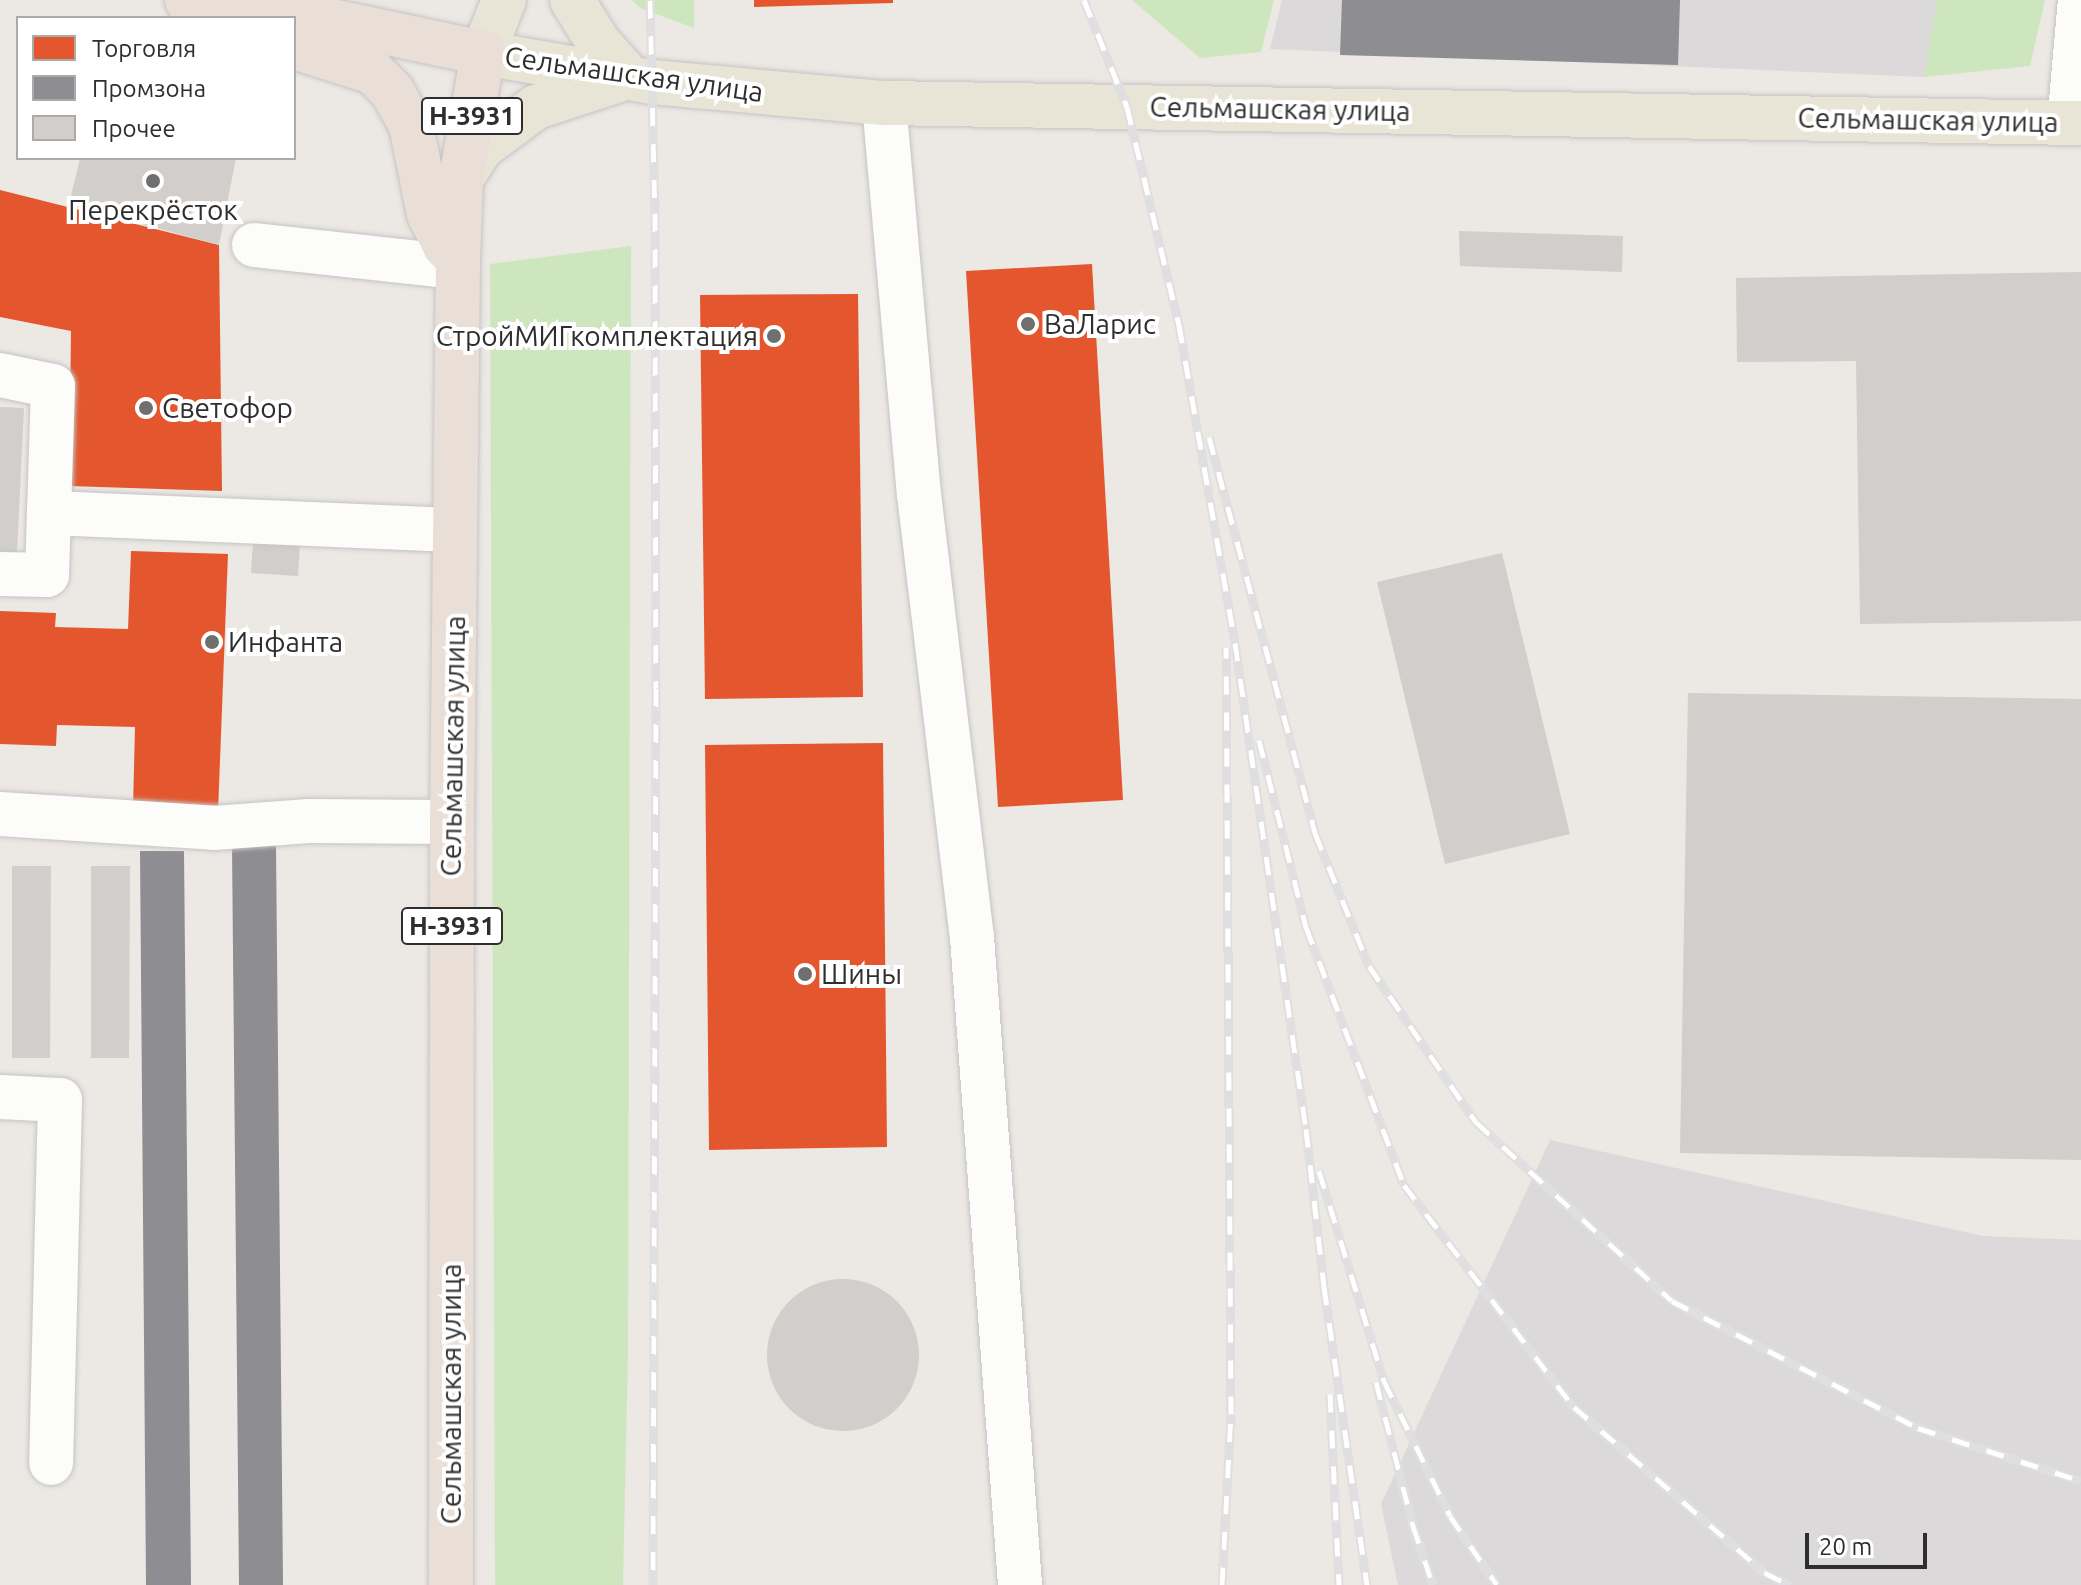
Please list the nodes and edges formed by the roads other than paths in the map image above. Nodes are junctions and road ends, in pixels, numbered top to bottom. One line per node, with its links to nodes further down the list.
1 (187, 0): 7 (highway)
2 (325, 0): 6 (main road)
3 (504, 0): 9 (main road)
4 (572, 0): 10 (main road)
5 (2080, 0): 12 (street)
6 (248, 3): 9 (highway, Сельмашская улица / Н-3931)
7 (201, 16)
8 (296, 48): 15 (highway)
9 (483, 53): 10 (main road, Сельмашская улица); 13 (highway, Сельмашская улица / Н-3931)
10 (629, 77): 11 (main road, Сельмашская улица); 13 (main road)
11 (884, 103): 12 (main road, Сельмашская улица); 25 (street)
12 (2075, 123)
13 (461, 179): 15 (highway, Сельмашская улица / Н-3931)
14 (254, 245): 15 (street)
15 (458, 263): 18 (highway, Сельмашская улица / Н-3931)
16 (0, 375): 17 (street)
17 (49, 513): 18 (street); 19 (street)
18 (455, 530): 21 (highway, Сельмашская улица / Н-3931)
19 (0, 574)
20 (0, 814): 21 (street)
21 (452, 822): 24 (highway, Сельмашская улица / Н-3931)
22 (0, 1097): 23 (street)
23 (51, 1463)
24 (451, 1585)
25 (1020, 1585)

